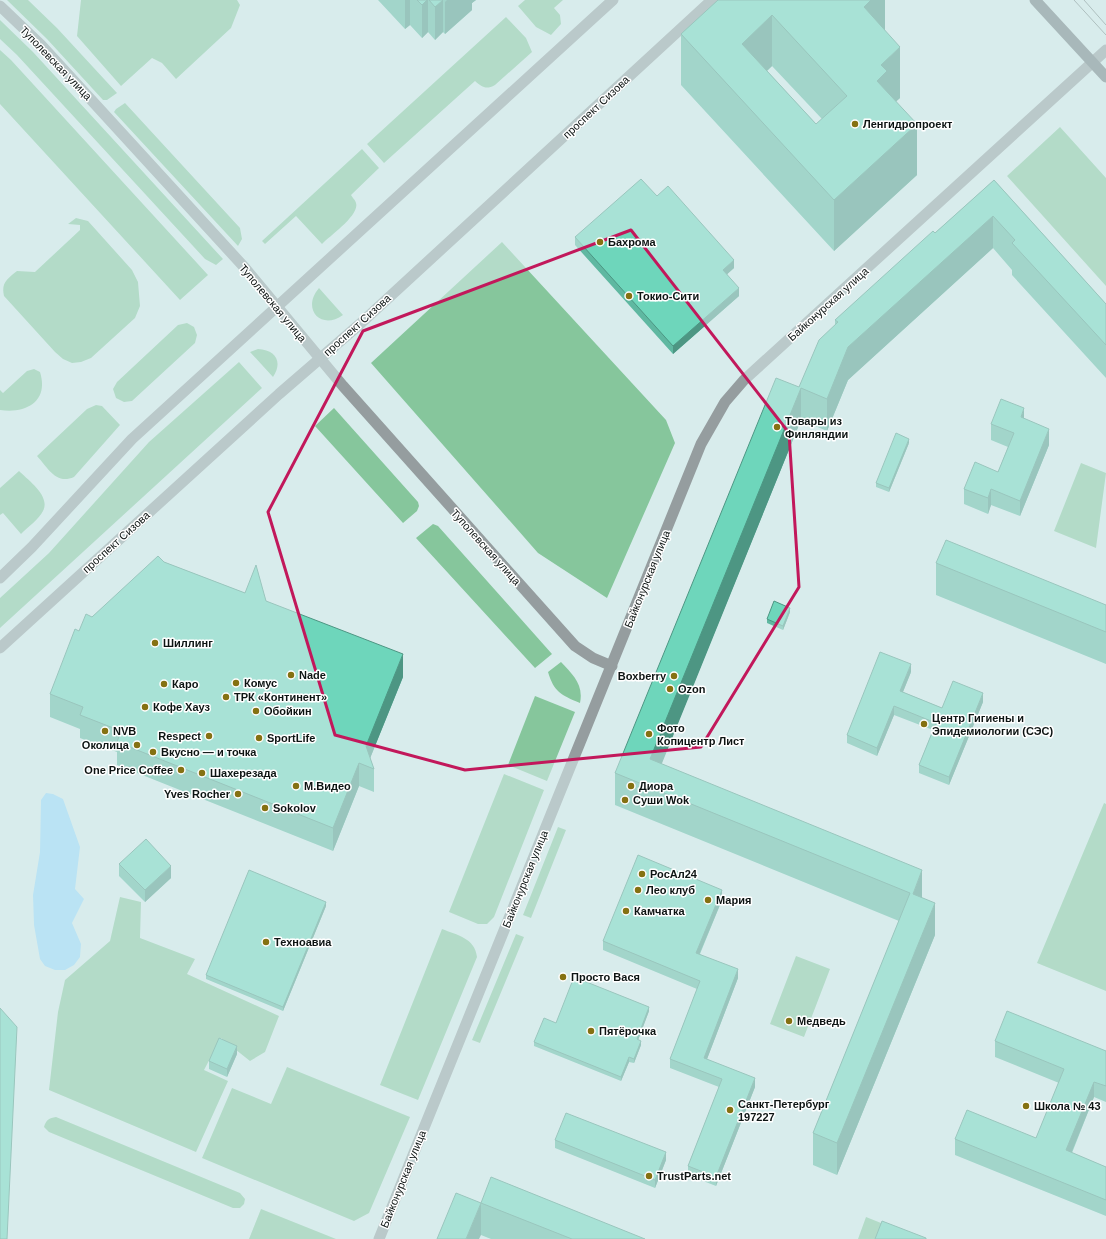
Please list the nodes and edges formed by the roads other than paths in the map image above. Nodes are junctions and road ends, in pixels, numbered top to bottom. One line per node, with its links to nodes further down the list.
1 (613, 0): 8 (street)
2 (712, 0): 9 (street, проспект Сизова)
3 (1035, 0): 6 (main road)
4 (0, 6): 8 (street, Туполевская улица)
5 (1106, 50): 6 (street, Байконурская улица)
6 (1092, 62): 7 (main road); 12 (street, Байконурская улица)
7 (1106, 77)
8 (277, 307): 9 (street, Туполевская улица); 10 (street)
9 (320, 359): 11 (street, проспект Сизова); 12 (street, Туполевская улица)
10 (0, 578)
11 (0, 648)
12 (612, 666): 13 (street, Байконурская улица)
13 (379, 1239)

